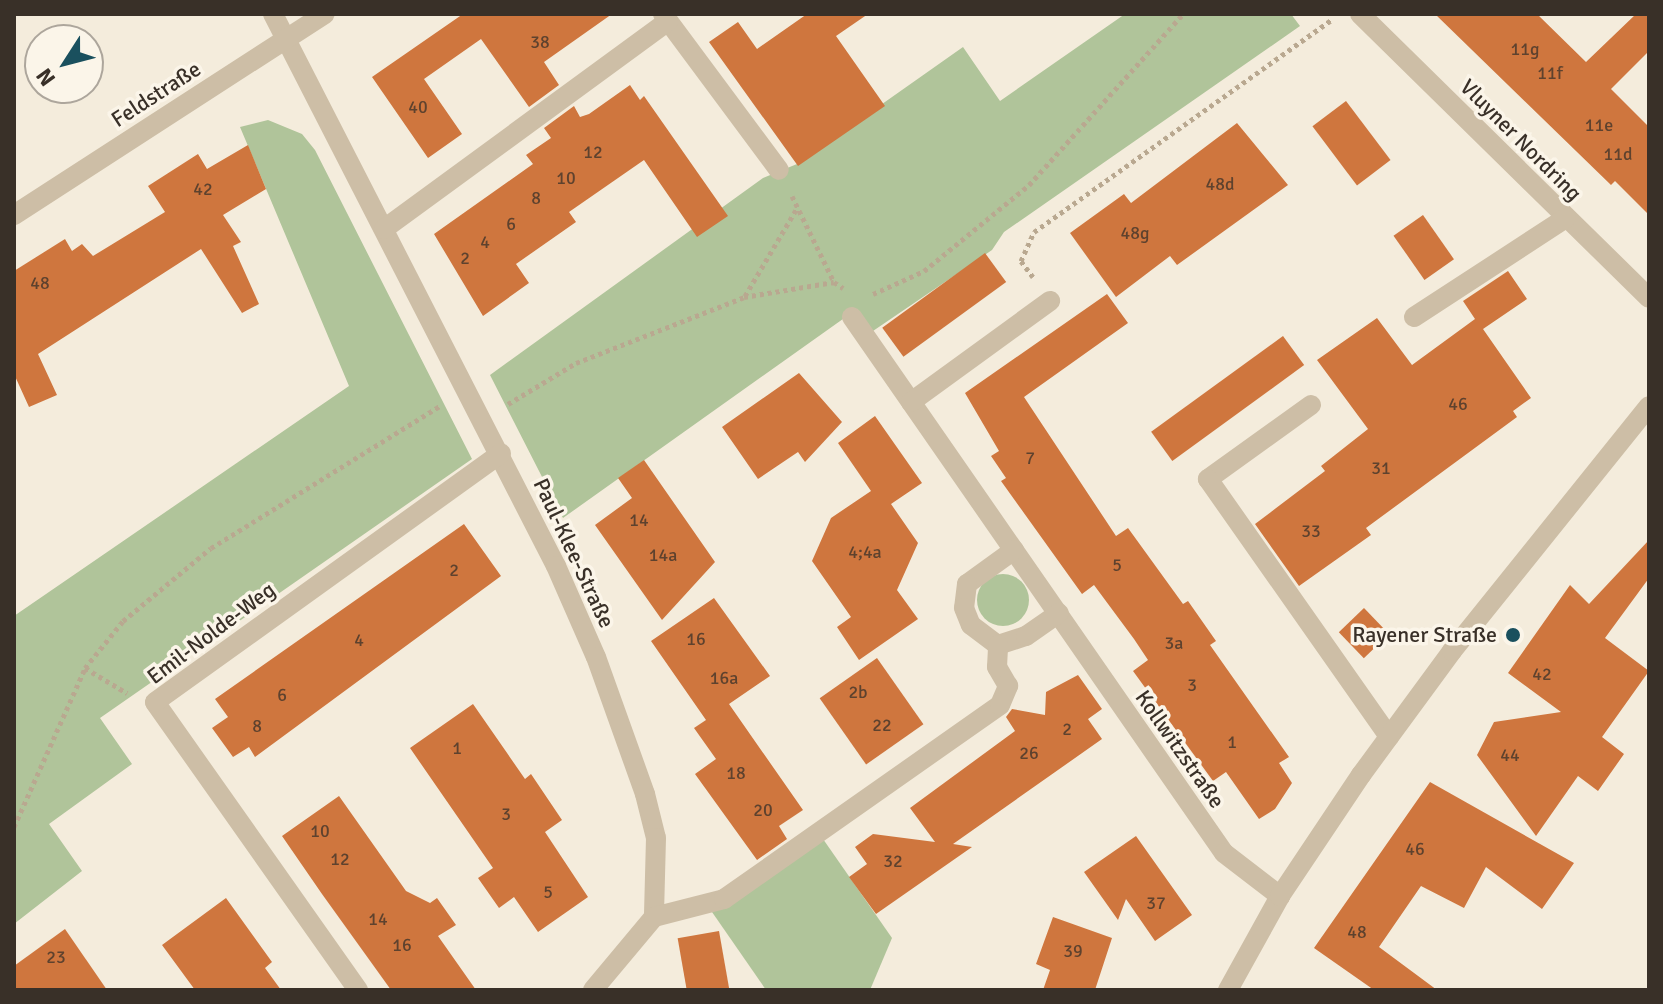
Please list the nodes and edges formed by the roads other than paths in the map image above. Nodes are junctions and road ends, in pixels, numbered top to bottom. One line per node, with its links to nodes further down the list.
1 (273, 14): 5 (street, Paul-Klee-Straße)
2 (325, 14): 5 (street, Feldstraße)
3 (1360, 14): 8 (street, Vluyner Nordring)
4 (665, 18): 6 (street); 9 (street)
5 (285, 38): 7 (street, Feldstraße); 9 (street, Paul-Klee-Straße)
6 (779, 170)
7 (14, 215)
8 (1566, 218): 10 (street, Vluyner Nordring); 13 (street)
9 (384, 229): 17 (street, Paul-Klee-Straße)
10 (1649, 298)
11 (1050, 301): 14 (street)
12 (855, 308): 14 (street, Kollwitzstraße)
13 (1414, 317)
14 (911, 402): 18 (street, Kollwitzstraße)
15 (1311, 405): 21 (street)
16 (1649, 406): 21 (street)
17 (501, 453): 23 (street, Paul-Klee-Straße); 24 (street, Emil-Nolde-Weg)
18 (1014, 550): 19 (street, Kollwitzstraße); 20 (street)
19 (1059, 613): 20 (street); 22 (street, Kollwitzstraße)
20 (998, 645): 23 (street)
21 (1389, 737): 22 (street)
22 (1280, 896): 26 (street)
23 (654, 917): 25 (street)
24 (358, 990)
25 (593, 990)
26 (1228, 990)

